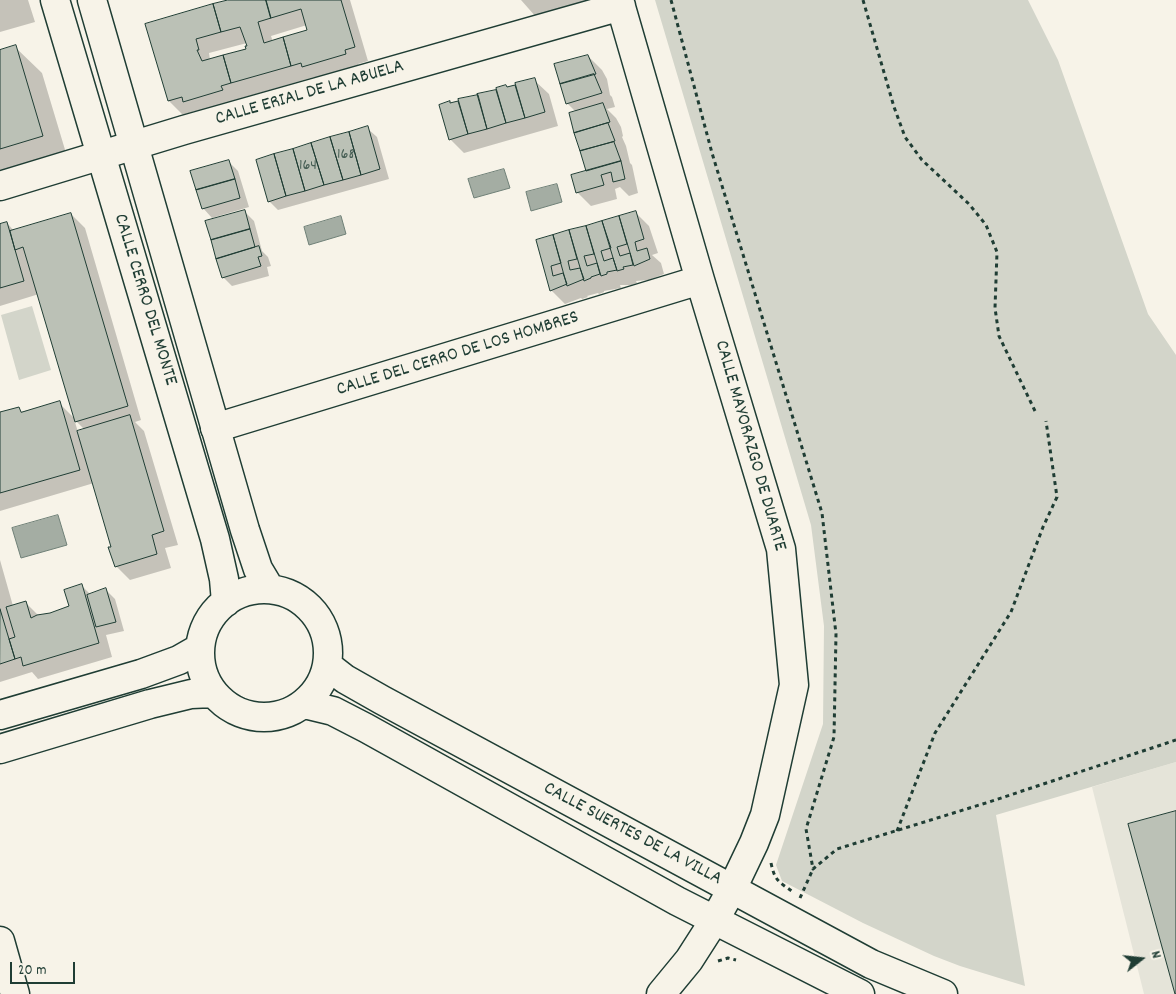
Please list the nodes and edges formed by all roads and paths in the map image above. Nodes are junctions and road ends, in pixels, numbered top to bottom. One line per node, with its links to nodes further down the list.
1 (56, 0): 7 (main road, CALLE CERRO DEL MONTE)
2 (92, 0): 6 (main road, CALLE CERRO DEL MONTE)
3 (671, 0): 23 (path)
4 (864, 0): 10 (path)
5 (620, 3): 6 (main road, CALLE ERIAL DE LA ABUELA); 9 (main road, CALLE MAYORAZGO DE DUARTE)
6 (134, 146): 7 (main road, CALLE ERIAL DE LA ABUELA); 12 (main road, CALLE CERRO DEL MONTE)
7 (101, 157): 8 (main road, CALLE ERIAL DE LA ABUELA); 14 (main road, CALLE CERRO DEL MONTE)
8 (0, 186)
9 (700, 280): 12 (main road, CALLE DEL CERRO DE LOS HOMBRES); 24 (main road, CALLE MAYORAZGO DE DUARTE)
10 (1034, 411)
11 (1046, 421): 22 (path)
12 (215, 428): 13 (main road, CALLE CERRO DEL MONTE)
13 (270, 589): 14 (main road); 16 (main road)
14 (226, 602): 15 (main road)
15 (200, 648): 17 (main road); 19 (main road)
16 (327, 665): 18 (main road); 24 (main road, CALLE SUERTES DE LA VILLA)
17 (213, 693): 18 (main road); 21 (main road)
18 (304, 704): 26 (main road, CALLE SUERTES DE LA VILLA)
19 (0, 715)
20 (1176, 740): 22 (path)
21 (0, 749)
22 (896, 831): 23 (path)
23 (813, 869): 25 (path)
24 (732, 889): 26 (main road, CALLE MAYORAZGO DE DUARTE); 33 (main road, CALLE SUERTES DE LA VILLA)
25 (798, 904)
26 (714, 921): 31 (main road, CALLE MAYORAZGO DE DUARTE); 32 (main road, CALLE SUERTES DE LA VILLA)
27 (0, 941): 30 (main road)
28 (715, 962): 29 (path)
29 (744, 962)
30 (15, 994)
31 (661, 994)
32 (860, 994)
33 (943, 994)

